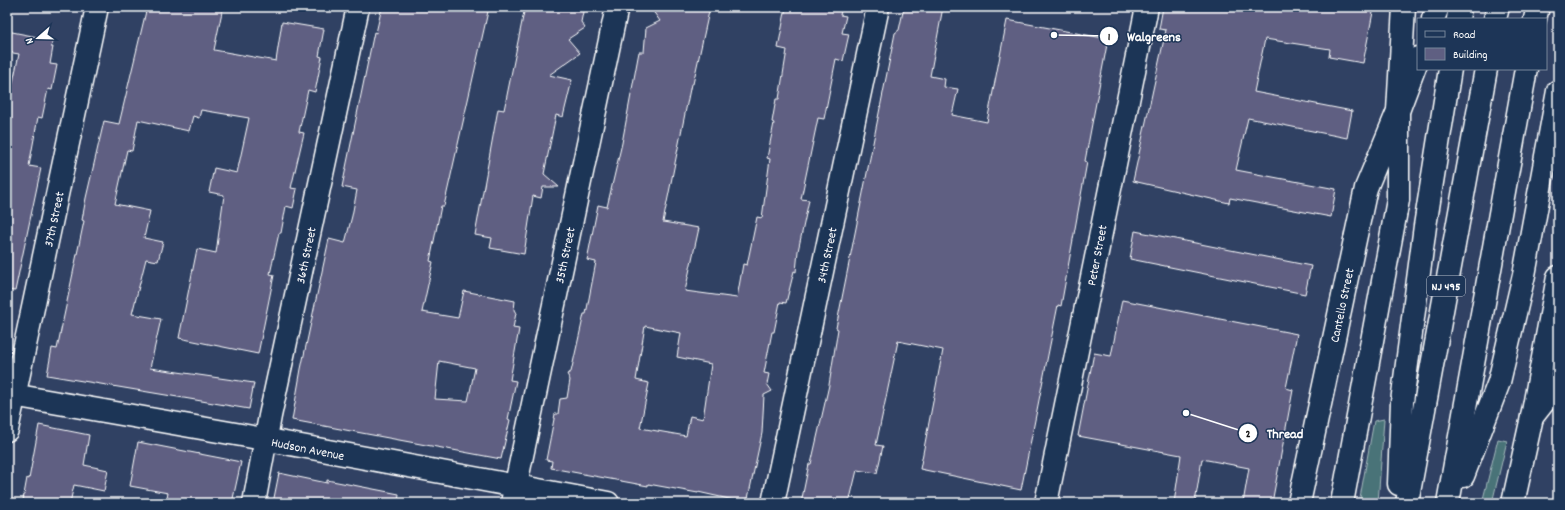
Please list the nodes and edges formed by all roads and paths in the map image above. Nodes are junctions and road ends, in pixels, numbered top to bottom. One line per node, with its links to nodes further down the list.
1 (97, 7): 23 (main road, 37th Street)
2 (358, 7): 26 (main road, 36th Street)
3 (617, 7): 27 (main road, 35th Street)
4 (878, 7): 30 (main road, 34th Street)
5 (1147, 7): 31 (main road, Peter Street)
6 (1404, 7): 20 (main road, Cantello Street)
7 (1438, 7): 11 (main road)
8 (1460, 7): 12 (main road)
9 (1498, 7): 13 (main road)
10 (1538, 7): 14 (main road)
11 (1433, 18)
12 (1458, 18)
13 (1495, 18)
14 (1535, 18)
15 (1417, 61): 20 (main road, Cantello Street)
16 (1450, 70): 34 (main road)
17 (1486, 70): 35 (main road, NJ 495)
18 (1526, 70): 36 (main road)
19 (1558, 91): 37 (main road)
20 (1398, 111): 32 (main road, Cantello Street); 33 (main road, Cantello Street)
21 (1558, 277): 24 (main road)
22 (1558, 384): 24 (main road)
23 (11, 395): 25 (main road, 37th Street); 26 (main road, Hudson Avenue)
24 (1532, 417): 38 (main road)
25 (7, 430)
26 (266, 440): 27 (main road, Hudson Avenue); 28 (main road, 36th Street)
27 (514, 495): 29 (main road, Hudson Avenue)
28 (254, 503)
29 (608, 503)
30 (773, 503)
31 (1046, 503)
32 (1300, 503)
33 (1342, 503)
34 (1399, 503)
35 (1407, 503)
36 (1448, 503)
37 (1452, 503)
38 (1513, 503)

